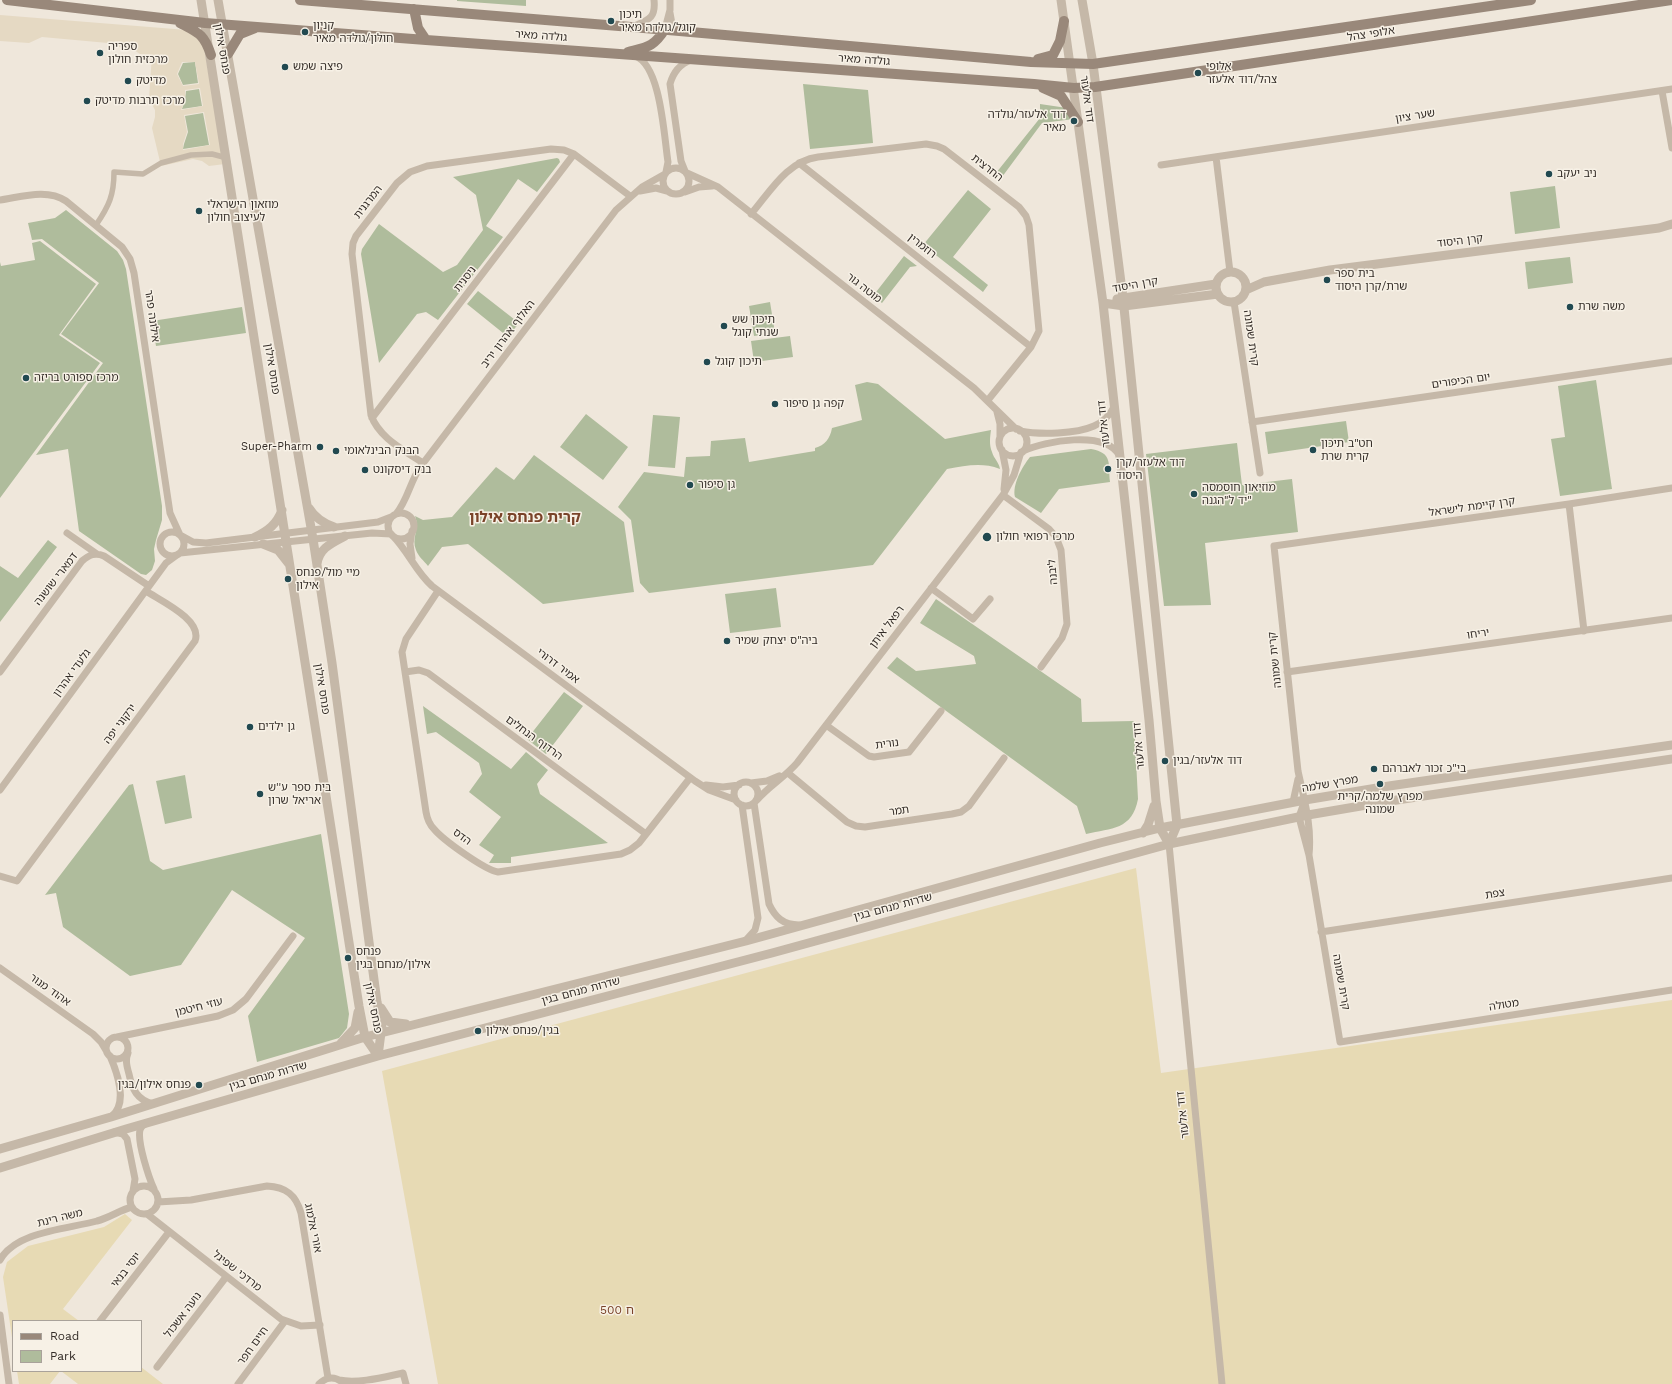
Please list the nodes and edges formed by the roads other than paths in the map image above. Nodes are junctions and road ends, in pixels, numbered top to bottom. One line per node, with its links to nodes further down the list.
1 (7, 0): 13 (main road, גולדה מאיר)
2 (201, 0): 15 (street, פנחס אילון)
3 (218, 0): 16 (street, פנחס אילון)
4 (300, 0): 11 (main road, גולדה מאיר)
5 (654, 0): 18 (street)
6 (670, 0): 12 (street)
7 (1061, 0): 14 (street, דוד אלעזר)
8 (1082, 0): 28 (street, דוד אלעזר)
9 (1531, 0): 28 (main road, אלופי צהל)
10 (1672, 0): 30 (main road, אלופי צהל)
11 (414, 9): 18 (main road, גולדה מאיר); 21 (main road)
12 (670, 10): 19 (street); 20 (street)
13 (162, 18): 15 (main road, גולדה מאיר); 24 (main road)
14 (1064, 21): 26 (main road); 27 (street, דוד אלעזר)
15 (205, 23): 16 (main road, גולדה מאיר); 24 (street, פנחס אילון)
16 (223, 23): 17 (main road, גולדה מאיר); 22 (street, פנחס אילון)
17 (264, 27): 21 (main road, גולדה מאיר); 22 (main road)
18 (632, 27): 19 (main road, גולדה מאיר)
19 (665, 29): 20 (main road, גולדה מאיר); 23 (main road)
20 (682, 31): 26 (main road, גולדה מאיר)
21 (426, 40): 23 (main road, גולדה מאיר)
22 (228, 54): 77 (street, פנחס אילון)
23 (626, 54): 25 (main road, גולדה מאיר); 42 (street)
24 (211, 55): 38 (street, פנחס אילון)
25 (693, 60): 29 (main road, גולדה מאיר); 41 (street)
26 (1031, 62): 27 (main road, גולדה מאיר)
27 (1070, 64): 28 (main road, אלופי צהל); 31 (street, דוד אלעזר)
28 (1093, 64): 30 (street, דוד אלעזר)
29 (1034, 84): 31 (main road, גולדה מאיר); 34 (main road)
30 (1095, 87): 31 (main road, אלופי צהל); 57 (street, דוד אלעזר)
31 (1074, 88): 34 (street, דוד אלעזר)
32 (1672, 89): 33 (street, שער ציון)
33 (1662, 90): 35 (street); 37 (street, שער ציון)
34 (1078, 122): 59 (street, דוד אלעזר)
35 (1672, 148)
36 (574, 154): 46 (street, המרגנית); 65 (street, ניסנית); 65 (street, המרגנית)
37 (1216, 157): 40 (street, שער ציון); 53 (street)
38 (227, 158): 50 (street); 79 (street, פנחס אילון)
39 (799, 163): 48 (street, החרצית); 60 (street, רוזמרין); 60 (street, החרצית)
40 (1161, 165)
41 (686, 172): 42 (street); 43 (street, מוטה גור); 45 (street)
42 (665, 173): 44 (street); 46 (street, האלוף אהרון יריב)
43 (718, 187): 45 (street); 48 (street, מוטה גור)
44 (667, 191): 45 (street); 46 (street, האלוף אהרון יריב)
45 (683, 193)
46 (632, 195): 72 (street, האלוף אהרון יריב)
47 (0, 200): 50 (street, אילונה פהר)
48 (752, 214): 62 (street, מוטה גור)
49 (1672, 224): 51 (street, קרן היסוד)
50 (96, 225): 80 (street, אילונה פהר)
51 (1659, 228): 52 (street, קרן היסוד); 55 (street, קרן היסוד)
52 (1672, 229)
53 (1230, 272): 54 (street); 55 (street)
54 (1216, 284): 56 (street); 57 (street, קרן היסוד)
55 (1245, 285): 58 (street)
56 (1218, 294): 57 (street, קרן היסוד); 58 (street)
57 (1123, 302): 59 (street, קרן היסוד); 129 (street, דוד אלעזר)
58 (1234, 302): 66 (street, קרית שמונה)
59 (1103, 304): 63 (street, דוד אלעזר)
60 (1031, 347): 62 (street, החרצית)
61 (1672, 361): 66 (street, יום הכיפורים)
62 (988, 400): 64 (street, מוטה גור)
63 (1114, 407): 67 (street); 71 (street, דוד אלעזר)
64 (995, 408): 67 (street, מוטה גור); 68 (street, מוטה גור)
65 (372, 418): 72 (street, המרגנית)
66 (1252, 422): 73 (street, קרית שמונה)
67 (1018, 430): 68 (street); 70 (street)
68 (1000, 438): 69 (street)
69 (1002, 450): 70 (street); 76 (street, רפאל איתן)
70 (1022, 452): 71 (street); 76 (street, רפאל איתן)
71 (1119, 455): 125 (street, דוד אלעזר)
72 (423, 463): 75 (street, האלוף אהרון יריב)
73 (1260, 473)
74 (1672, 488): 78 (street, קרן קיימת לישראל)
75 (408, 492): 81 (street, האלוף אהרון יריב); 82 (street, האלוף אהרון יריב)
76 (1002, 495): 103 (street, רפאל איתן); 108 (street, ליבנה)
77 (307, 503): 83 (street); 86 (street, פנחס אילון)
78 (1569, 504): 94 (street, קרן קיימת לישראל); 107 (street)
79 (282, 509): 91 (street); 92 (street, פנחס אילון)
80 (170, 513): 88 (street, אילונה פהר); 89 (street, אילונה פהר)
81 (394, 516): 82 (street); 83 (street); 87 (street)
82 (410, 518): 84 (street)
83 (334, 527): 86 (street)
84 (412, 531): 87 (street); 98 (street, אמיר דרורי)
85 (67, 533): 96 (street)
86 (312, 534): 90 (street); 92 (street); 100 (street, פנחס אילון)
87 (392, 534): 90 (street); 98 (street, אמיר דרורי)
88 (163, 536): 89 (street); 95 (street)
89 (181, 536): 91 (street); 97 (street)
90 (344, 536): 100 (street)
91 (255, 537): 92 (street)
92 (286, 537): 93 (street); 99 (street, פנחס אילון)
93 (263, 544): 97 (street); 99 (street)
94 (1274, 546): 111 (street, קרית שמונה)
95 (162, 550): 97 (street); 101 (street)
96 (96, 554): 102 (street, דמארי שושנה); 109 (street, דמארי שושנה)
97 (178, 554): 101 (street, גלעדי אהרון)
98 (413, 562): 104 (street, אמיר דרורי)
99 (291, 568): 143 (street, פנחס אילון)
100 (317, 568): 142 (street, פנחס אילון)
101 (161, 570): 102 (street, גלעדי אהרון)
102 (147, 588): 122 (street, גלעדי אהרון); 134 (street, ירקוני יפה)
103 (931, 588): 105 (street); 113 (street, רפאל איתן)
104 (438, 591): 110 (street, הדס); 119 (street, אמיר דרורי)
105 (990, 599)
106 (1672, 618): 107 (street, יריחו)
107 (1584, 631): 111 (street, יריחו)
108 (1041, 667)
109 (0, 672)
110 (405, 672): 132 (street, הרדוף הנחלים); 132 (street, הדס)
111 (1287, 672): 117 (street, קרית שמונה)
112 (941, 711): 113 (street, נורית)
113 (826, 725): 118 (street, רפאל איתן)
114 (1672, 745): 123 (street, מפרץ שלמה)
115 (1004, 758): 118 (street, תמר)
116 (1672, 759): 128 (street)
117 (1298, 771): 123 (street, קרית שמונה); 127 (street, קרית שמונה)
118 (788, 773): 120 (street); 124 (street, רפאל איתן)
119 (693, 780): 121 (street, אמיר דרורי); 126 (street, אמיר דרורי); 132 (street, הדס)
120 (751, 783): 121 (street); 124 (street)
121 (739, 785): 126 (street)
122 (0, 790)
123 (1305, 800): 127 (street, מפרץ שלמה); 128 (street)
124 (755, 801): 126 (street); 136 (street)
125 (1156, 801): 130 (street, דוד אלעזר); 131 (street)
126 (739, 802): 139 (street)
127 (1293, 802): 129 (street, מפרץ שלמה)
128 (1304, 816): 133 (street); 137 (street, קרית שמונה)
129 (1177, 825): 130 (street, מפרץ שלמה); 133 (street, דוד אלעזר)
130 (1160, 828): 131 (street, שדרות מנחם בגין); 133 (street, דוד אלעזר)
131 (1143, 833): 136 (street, שדרות מנחם בגין)
132 (646, 834)
133 (1169, 844): 154 (street, שדרות מנחם בגין); 180 (street, דוד אלעזר)
134 (0, 876)
135 (1672, 878): 137 (street, צפת)
136 (805, 925): 139 (street, שדרות מנחם בגין)
137 (1321, 932): 150 (street, קרית שמונה)
138 (293, 936): 146 (street, עוזי חיטמן)
139 (743, 942): 144 (street, שדרות מנחם בגין)
140 (0, 968): 145 (street, אהוד מנור)
141 (1672, 990): 150 (street, מטולה)
142 (377, 1002): 144 (street); 147 (street, פנחס אילון)
143 (359, 1006): 149 (street, פנחס אילון); 151 (street)
144 (411, 1025): 147 (street, שדרות מנחם בגין)
145 (87, 1029): 148 (street, אהוד מנור); 153 (street, אהוד מנור)
146 (146, 1030): 148 (street, עוזי חיטמן); 152 (street, עוזי חיטמן)
147 (381, 1033): 149 (street, שדרות מנחם בגין); 154 (street, פנחס אילון)
148 (115, 1037): 152 (street); 153 (street)
149 (365, 1037): 151 (street, שדרות מנחם בגין); 154 (street, פנחס אילון)
150 (1340, 1042)
151 (340, 1044): 155 (street, שדרות מנחם בגין)
152 (128, 1050): 153 (street); 155 (street)
153 (108, 1054): 156 (street, אהוד מנור)
154 (378, 1056): 157 (street, שדרות מנחם בגין)
155 (153, 1104): 156 (street, שדרות מנחם בגין)
156 (111, 1117): 159 (street, שדרות מנחם בגין)
157 (146, 1123): 158 (street, שדרות מנחם בגין); 161 (street)
158 (114, 1132): 160 (street, שדרות מנחם בגין); 162 (street)
159 (0, 1149)
160 (0, 1168)
161 (154, 1190): 162 (street); 163 (street)
162 (133, 1191): 164 (street)
163 (158, 1202): 165 (street); 172 (street, אורי אלמוג)
164 (132, 1208): 165 (street); 167 (street, משה רינת)
165 (147, 1214): 166 (street, מרדכי שפיגל)
166 (169, 1232): 168 (street, מרדכי שפיגל); 170 (street, יוסי בנאי)
167 (0, 1260)
168 (226, 1276): 171 (street, מרדכי שפיגל); 173 (street, נועה אשכול)
169 (0, 1315): 176 (street)
170 (101, 1320)
171 (284, 1321): 172 (street, מרדכי שפיגל); 177 (street, חיים חפר)
172 (320, 1325): 174 (street, אורי אלמוג)
173 (157, 1367)
174 (328, 1378): 175 (street); 178 (street)
175 (341, 1382): 179 (street)
176 (9, 1384)
177 (238, 1384)
178 (319, 1384)
179 (406, 1384)
180 (1222, 1384)

